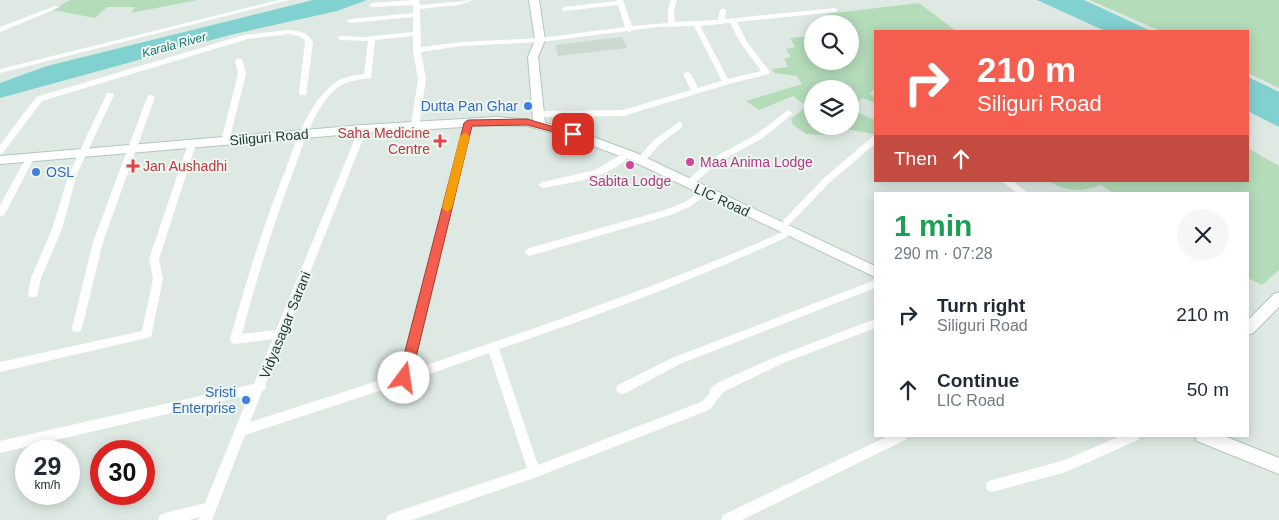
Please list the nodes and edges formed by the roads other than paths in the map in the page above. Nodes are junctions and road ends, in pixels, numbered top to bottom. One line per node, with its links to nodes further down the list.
1 (287, 0): 27 (street)
2 (471, 0): 9 (street)
3 (534, 0): 24 (main road)
4 (629, 0): 5 (street)
5 (621, 1): 11 (street); 20 (street)
6 (674, 2): 8 (street); 17 (street)
7 (372, 5): 9 (street)
8 (682, 5)
9 (415, 6): 15 (street); 21 (street)
10 (57, 7): 19 (street)
11 (564, 9)
12 (723, 10): 16 (street)
13 (835, 10): 14 (street)
14 (732, 20): 16 (street); 29 (street)
15 (350, 21)
16 (721, 21): 18 (street)
17 (672, 24): 18 (street); 20 (street)
18 (696, 24): 29 (street)
19 (0, 30)
20 (630, 30): 24 (street)
21 (416, 34): 23 (street); 25 (street)
22 (341, 38): 23 (street)
23 (372, 38): 40 (street)
24 (540, 40): 25 (street); 35 (main road)
25 (417, 50): 38 (street)
26 (239, 61): 42 (street)
27 (0, 71)
28 (687, 74): 30 (street)
29 (726, 82): 30 (street)
30 (696, 92): 35 (street)
31 (303, 93): 45 (street)
32 (110, 95): 46 (street)
33 (151, 96): 44 (street)
34 (788, 113): 52 (street)
35 (538, 119): 36 (main road, Siliguri Road); 47 (main road, LIC Road)
36 (468, 123): 38 (main road, Siliguri Road); 69 (street)
37 (679, 125): 50 (street)
38 (415, 126): 39 (main road, Siliguri Road)
39 (363, 129): 40 (main road, Siliguri Road); 66 (street, Vidyasagar Sarani)
40 (304, 134): 42 (main road, Siliguri Road); 66 (street)
41 (874, 140): 57 (street)
42 (225, 141): 43 (main road, Siliguri Road)
43 (192, 144): 44 (main road, Siliguri Road); 68 (street)
44 (134, 150): 46 (main road, Siliguri Road); 65 (street)
45 (0, 152)
46 (83, 154): 48 (main road, Siliguri Road); 61 (street)
47 (626, 154): 50 (main road, LIC Road); 53 (street)
48 (30, 158): 49 (main road, Siliguri Road); 56 (street)
49 (0, 160)
50 (641, 160): 52 (main road, LIC Road)
51 (1007, 182): 55 (street)
52 (688, 184): 54 (main road, LIC Road)
53 (543, 185)
54 (704, 192): 57 (main road, LIC Road); 58 (street)
55 (1022, 192)
56 (0, 214)
57 (786, 230): 59 (main road, LIC Road); 67 (street)
58 (529, 252)
59 (874, 272)
60 (874, 284): 71 (street)
61 (33, 294)
62 (1279, 298): 64 (main road)
63 (874, 323): 78 (street)
64 (1249, 327)
65 (77, 328)
66 (280, 334): 70 (street, Vidyasagar Sarani)
67 (493, 347): 69 (street); 78 (street)
68 (0, 367)
69 (404, 378): 72 (street)
70 (260, 388): 72 (street, Vidyasagar Sarani); 76 (street)
71 (622, 389)
72 (241, 431): 80 (street, Vidyasagar Sarani)
73 (899, 437): 83 (street)
74 (1132, 437): 79 (street)
75 (1206, 437): 77 (main road)
76 (0, 447)
77 (1279, 466)
78 (534, 472): 82 (street)
79 (992, 486)
80 (207, 514): 81 (street)
81 (165, 520)
82 (393, 520)
83 (728, 520)

